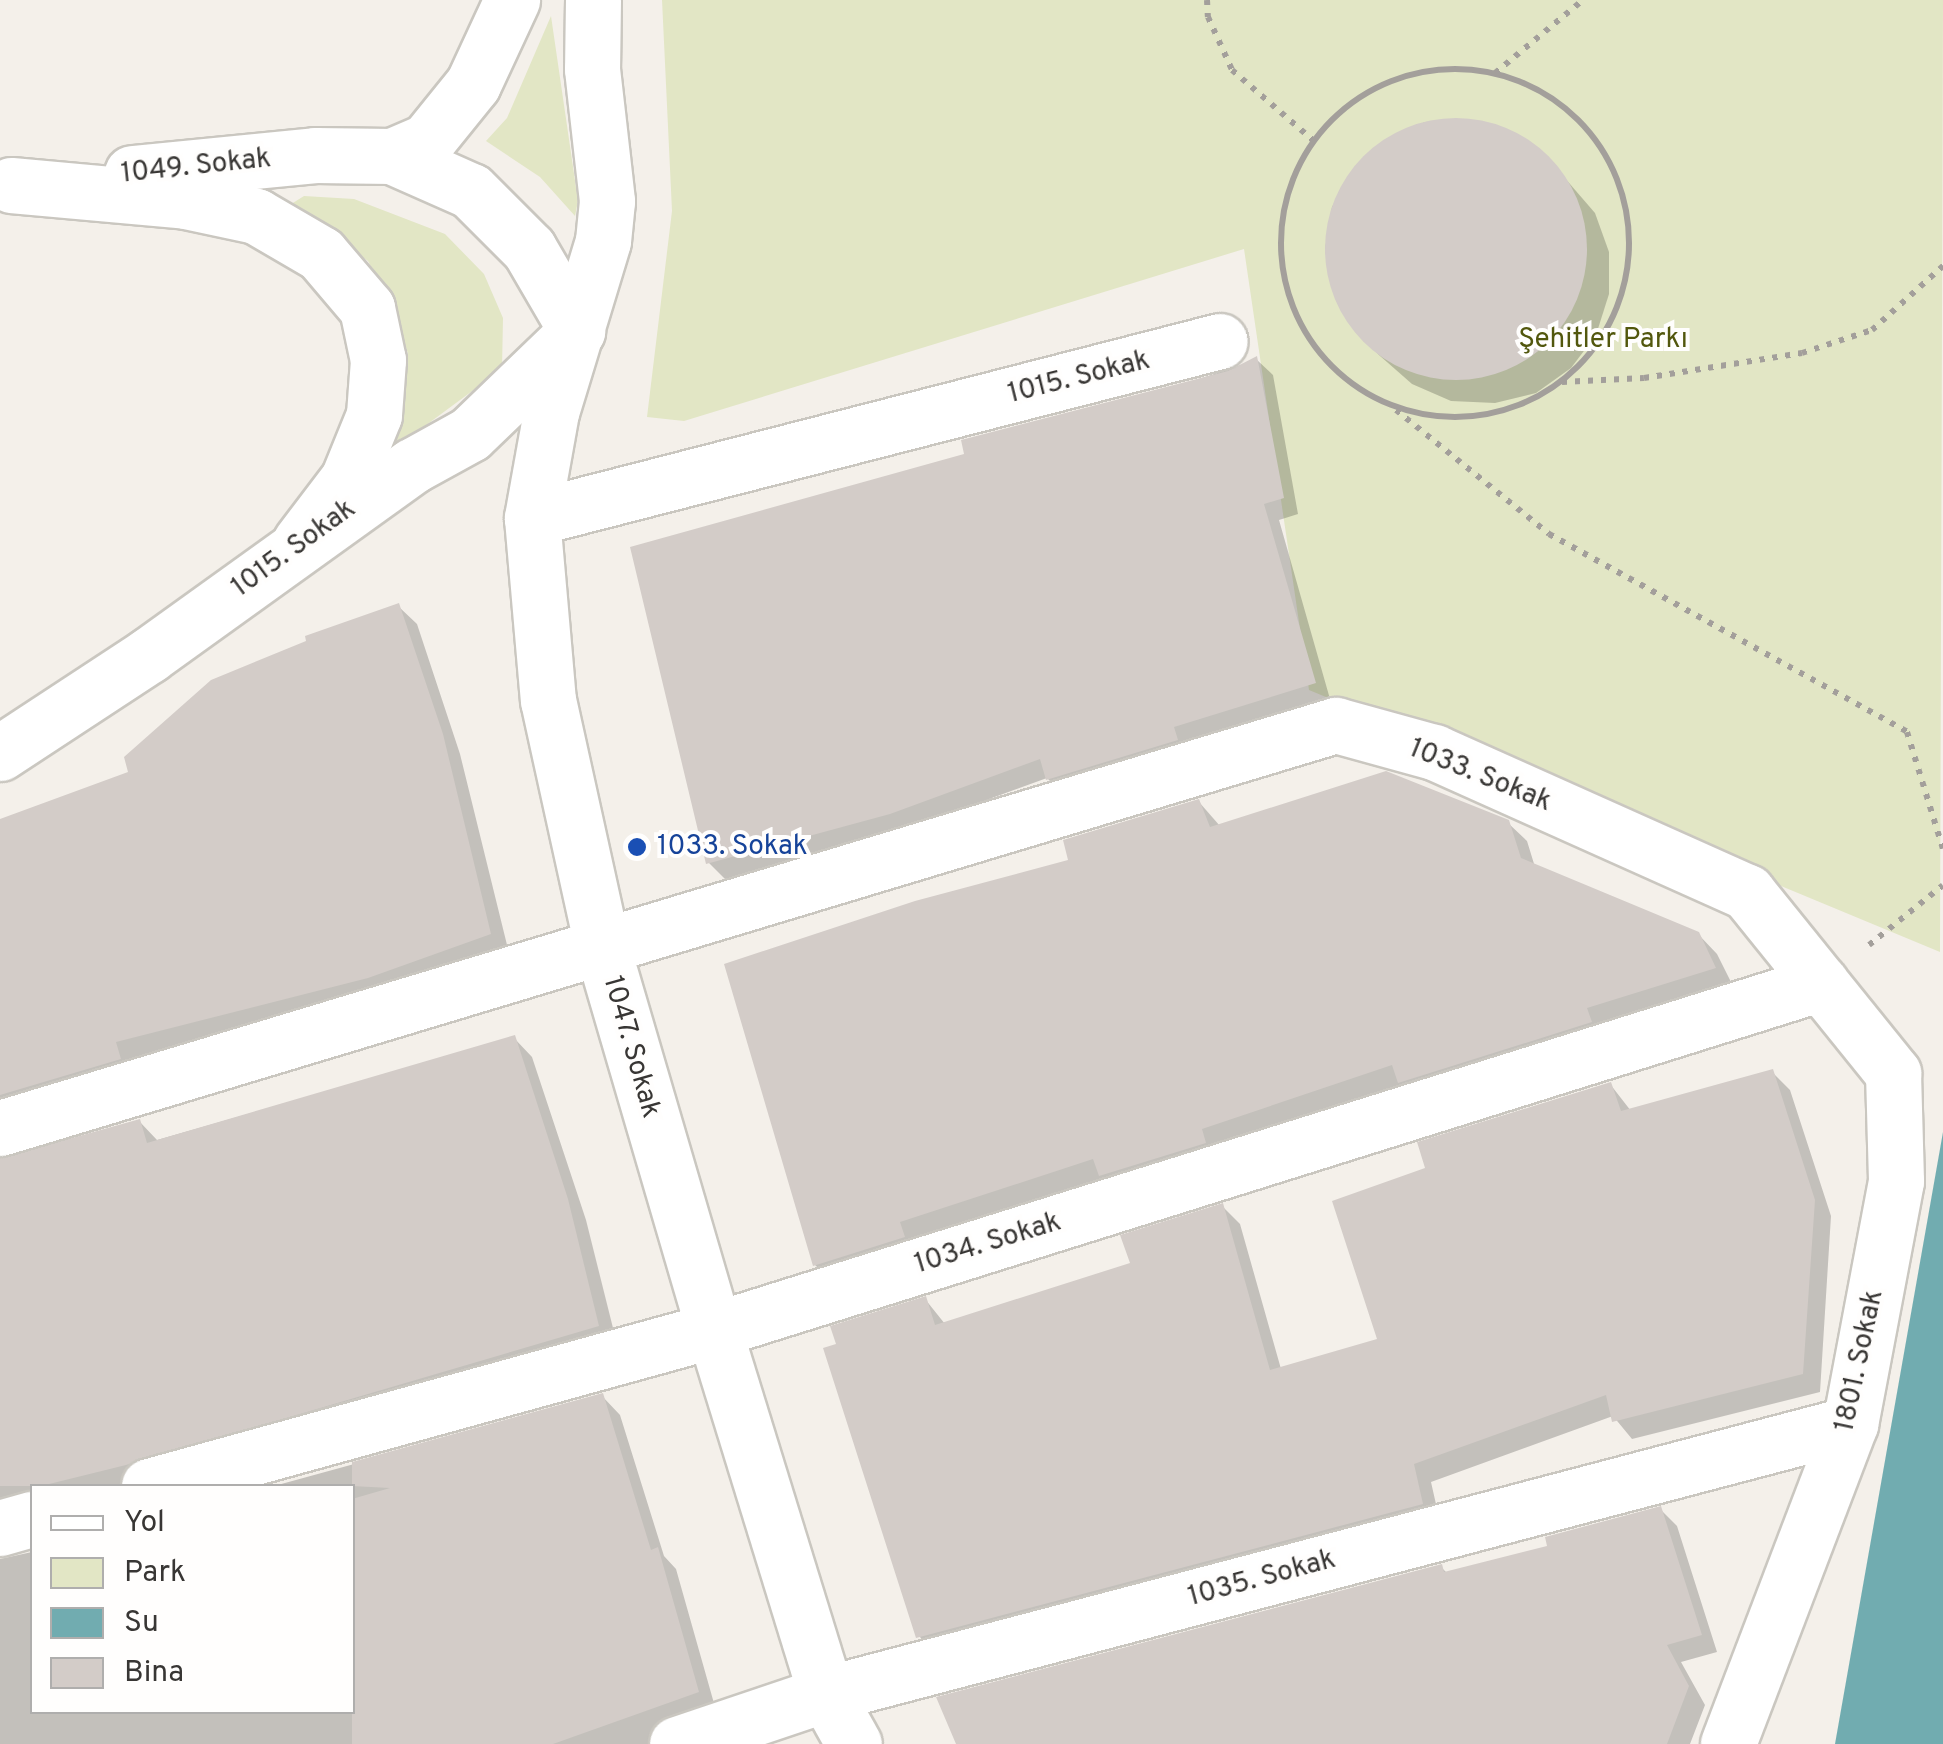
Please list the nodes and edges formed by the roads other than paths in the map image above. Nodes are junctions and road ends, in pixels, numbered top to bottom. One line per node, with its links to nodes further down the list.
1 (512, 0): 3 (street)
2 (593, 0): 5 (street, 1047. Sokak)
3 (392, 156): 4 (street, 1049. Sokak); 5 (street)
4 (6, 186): 8 (street)
5 (577, 331): 7 (street, 1047. Sokak); 8 (street, 1015. Sokak)
6 (1220, 342): 7 (street, 1015. Sokak)
7 (532, 518): 10 (street, 1047. Sokak)
8 (300, 542): 9 (street, 1015. Sokak)
9 (0, 753)
10 (603, 950): 11 (street, 1033. Sokak); 12 (street, 1033. Sokak); 13 (street, 1047. Sokak)
11 (1822, 983): 13 (street, 1034. Sokak); 14 (street, 1801. Sokak)
12 (0, 1128)
13 (714, 1330): 15 (street, 1034. Sokak); 18 (street, 1047. Sokak)
14 (1850, 1424): 18 (street, 1035. Sokak); 21 (street, 1801. Sokak)
15 (156, 1484)
16 (30, 1520): 17 (street)
17 (0, 1528)
18 (826, 1694): 19 (street, 1035. Sokak); 20 (street, 1047. Sokak)
19 (677, 1744)
20 (854, 1744)
21 (1728, 1744)

